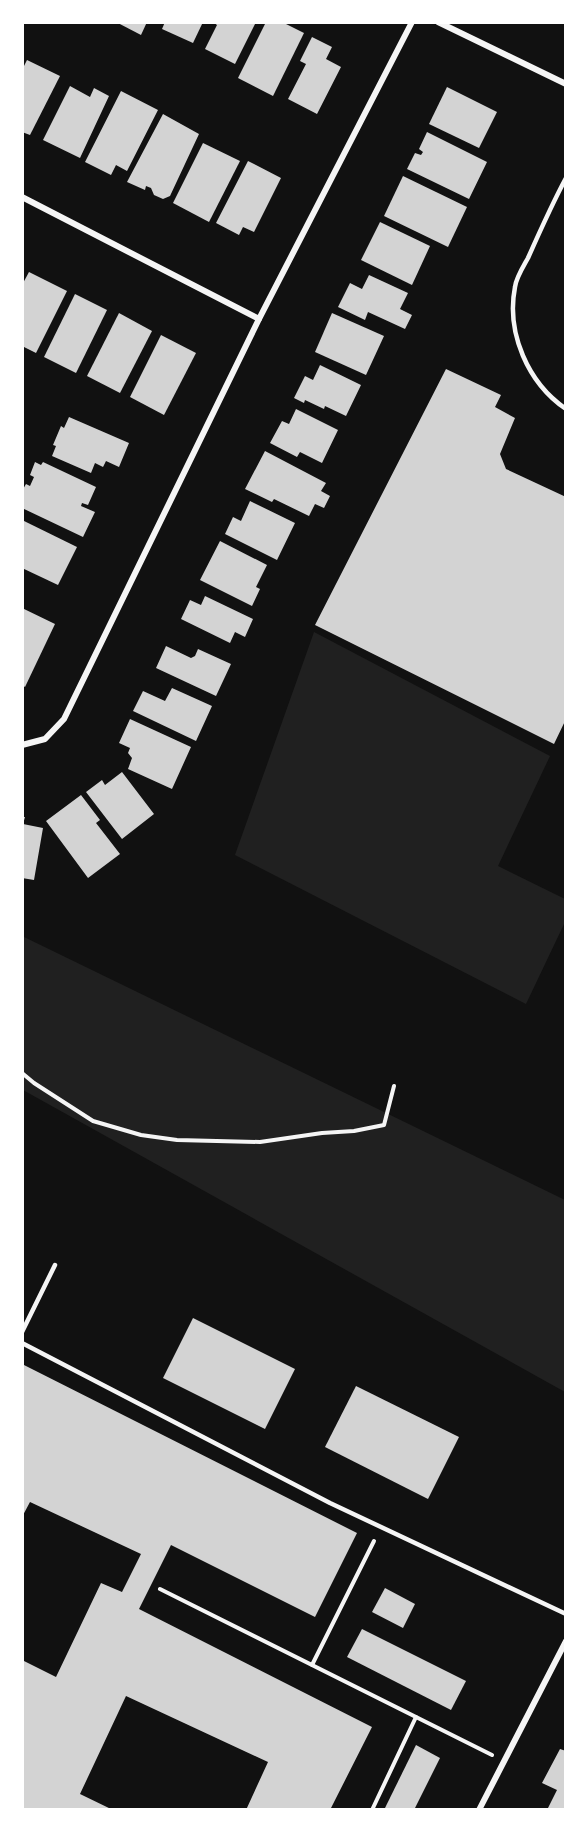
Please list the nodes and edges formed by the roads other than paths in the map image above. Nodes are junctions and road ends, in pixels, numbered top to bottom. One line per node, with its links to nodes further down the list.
1 (412, 22): 6 (street)
2 (438, 22): 3 (street)
3 (566, 84)
4 (566, 178): 7 (lane)
5 (22, 197): 6 (street)
6 (259, 319): 8 (street)
7 (566, 409)
8 (22, 745)
9 (55, 1265): 10 (lane)
10 (22, 1332)
11 (22, 1343): 12 (lane)
12 (566, 1614)
13 (566, 1641): 14 (street)
14 (479, 1809)

